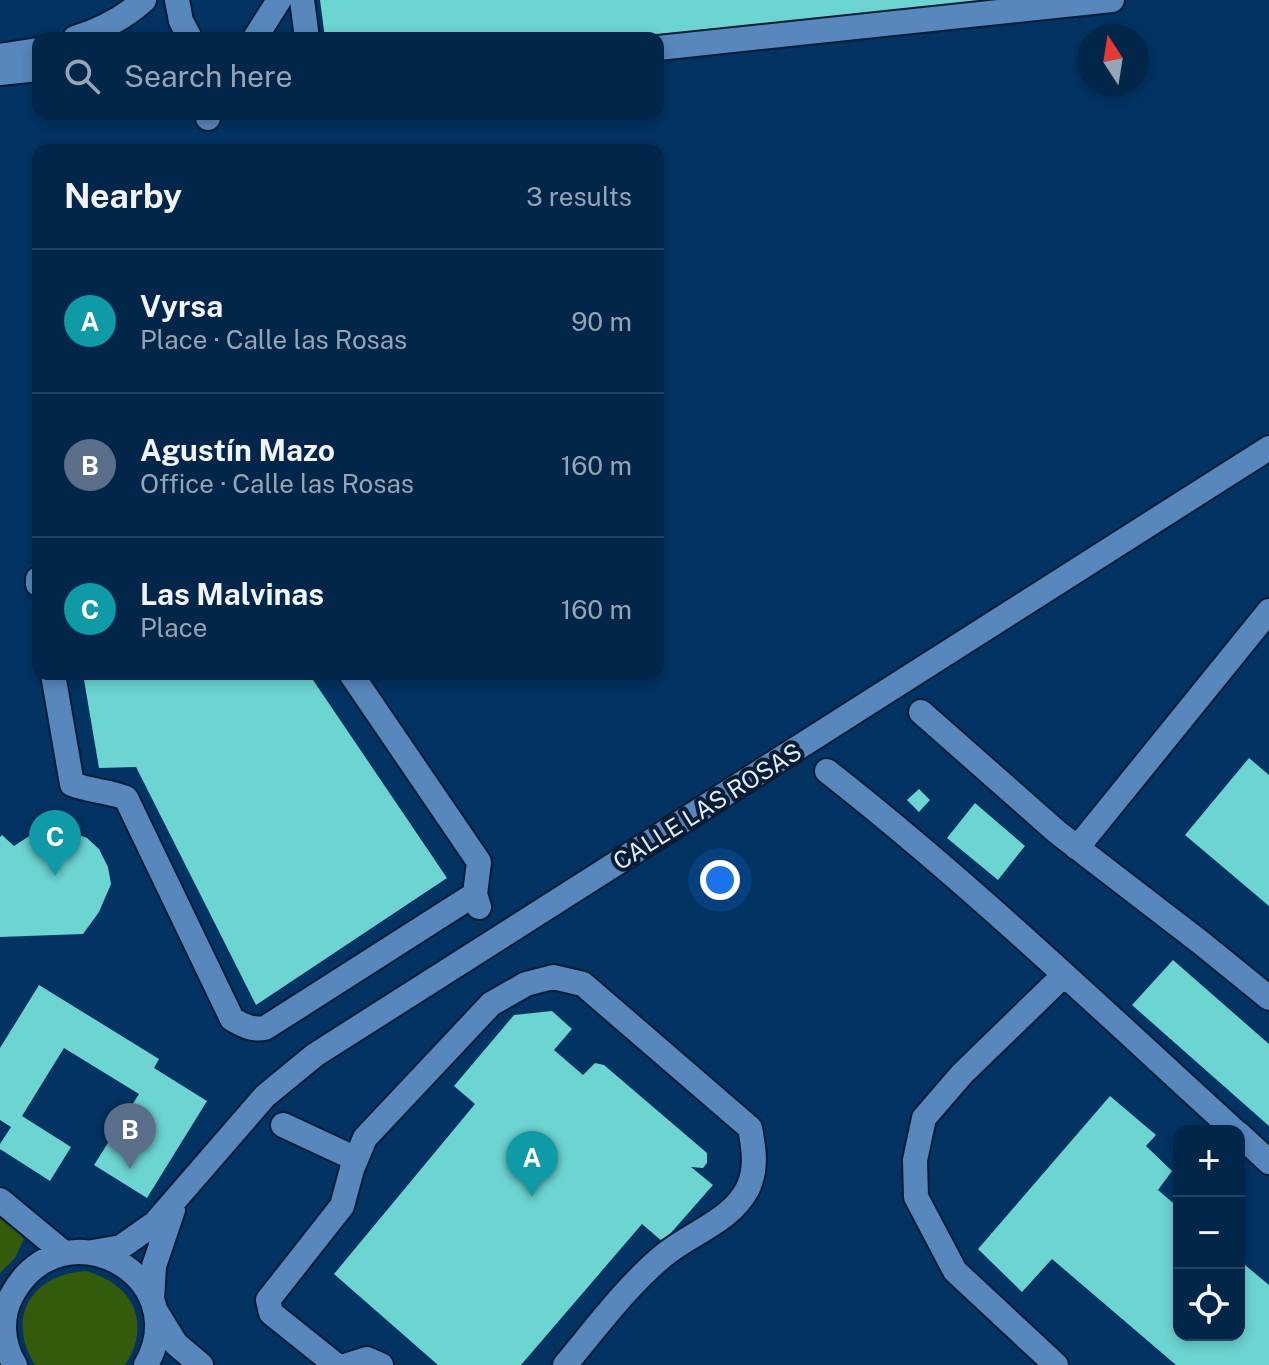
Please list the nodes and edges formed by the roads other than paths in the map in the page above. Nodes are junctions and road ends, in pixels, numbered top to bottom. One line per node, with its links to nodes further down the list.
1 (144, 0): 6 (street)
2 (177, 0): 7 (street)
3 (279, 0): 8 (street)
4 (302, 0): 9 (street)
5 (1112, 0): 10 (street)
6 (95, 32)
7 (187, 32)
8 (259, 32)
9 (306, 32)
10 (664, 47)
11 (32, 51): 12 (street)
12 (0, 56)
13 (32, 70): 14 (street)
14 (0, 73)
15 (1269, 448): 30 (street, CALLE LAS ROSAS)
16 (1269, 611): 21 (street)
17 (54, 680): 18 (street)
18 (355, 680)
19 (921, 712): 21 (street)
20 (827, 771): 22 (street)
21 (1077, 848): 23 (street)
22 (1064, 975): 25 (street); 41 (street)
23 (1269, 998)
24 (283, 1125): 27 (street)
25 (1228, 1125)
26 (1245, 1140): 28 (street)
27 (356, 1159): 37 (street); 40 (street)
28 (1269, 1162)
29 (0, 1200): 32 (street)
30 (177, 1201): 31 (street, CALLE LAS ROSAS); 33 (street, CALLE LAS ROSAS)
31 (93, 1252): 32 (street); 33 (street)
32 (64, 1253): 34 (street)
33 (154, 1305): 35 (street, CALLE LAS ROSAS); 36 (street)
34 (15, 1365)
35 (146, 1365)
36 (201, 1365)
37 (336, 1365)
38 (348, 1365): 39 (street)
39 (381, 1365)
40 (565, 1365)
41 (1056, 1365)

